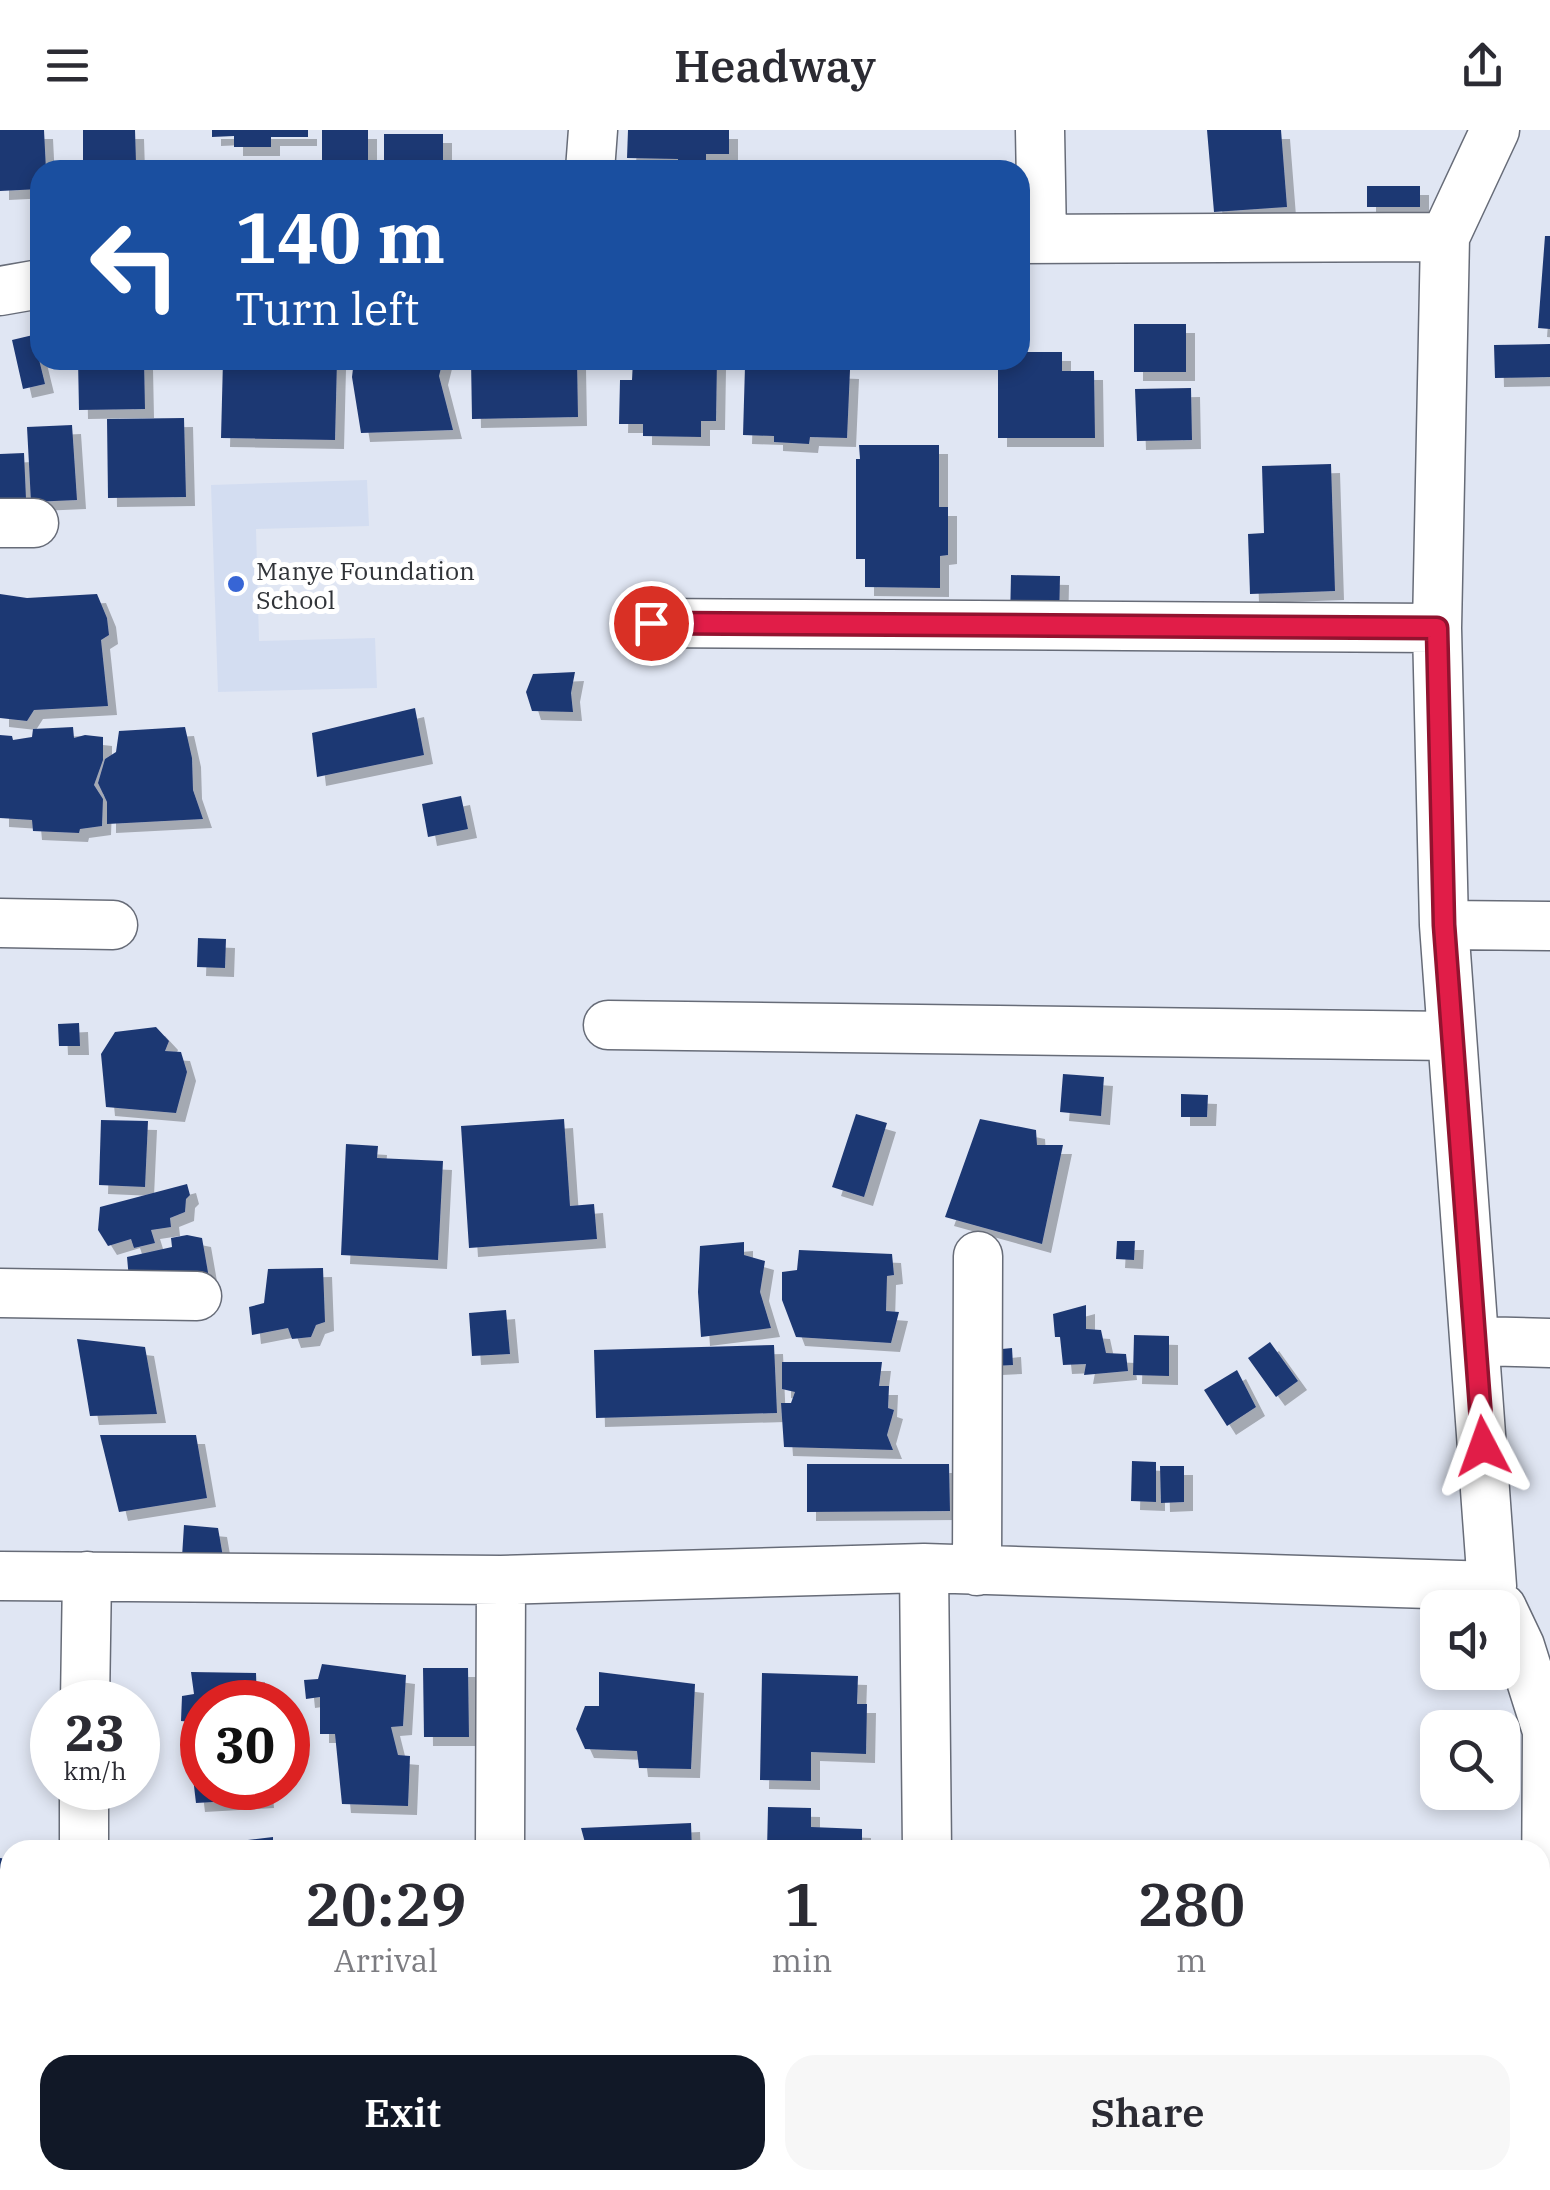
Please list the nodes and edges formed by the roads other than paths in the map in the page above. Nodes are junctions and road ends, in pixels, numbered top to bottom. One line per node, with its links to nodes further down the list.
1 (593, 130): 4 (street)
2 (1040, 130): 6 (street)
3 (1495, 130): 5 (street)
4 (591, 160)
5 (1445, 237): 6 (street); 10 (street)
6 (1031, 239)
7 (30, 286): 8 (street)
8 (0, 291)
9 (651, 623): 10 (street)
10 (1437, 628): 12 (street)
11 (0, 924): 13 (street)
12 (1444, 925): 14 (street); 16 (street)
13 (113, 926)
14 (1550, 926)
15 (608, 1025): 16 (street)
16 (1451, 1036): 20 (street)
17 (978, 1256): 23 (street)
18 (0, 1293): 19 (street)
19 (197, 1296)
20 (1475, 1340): 21 (street); 27 (street)
21 (1550, 1343)
22 (924, 1568): 23 (street); 26 (street); 35 (street)
23 (976, 1572): 28 (street)
24 (0, 1576): 25 (street)
25 (87, 1576): 26 (street); 30 (street)
26 (501, 1580): 34 (street)
27 (1498, 1590)
28 (1420, 1596)
29 (1520, 1646): 31 (street)
30 (85, 1680)
31 (1549, 1731): 36 (street)
32 (84, 1810): 33 (street)
33 (84, 1840)
34 (500, 1840)
35 (927, 1840)
36 (1547, 1840)

